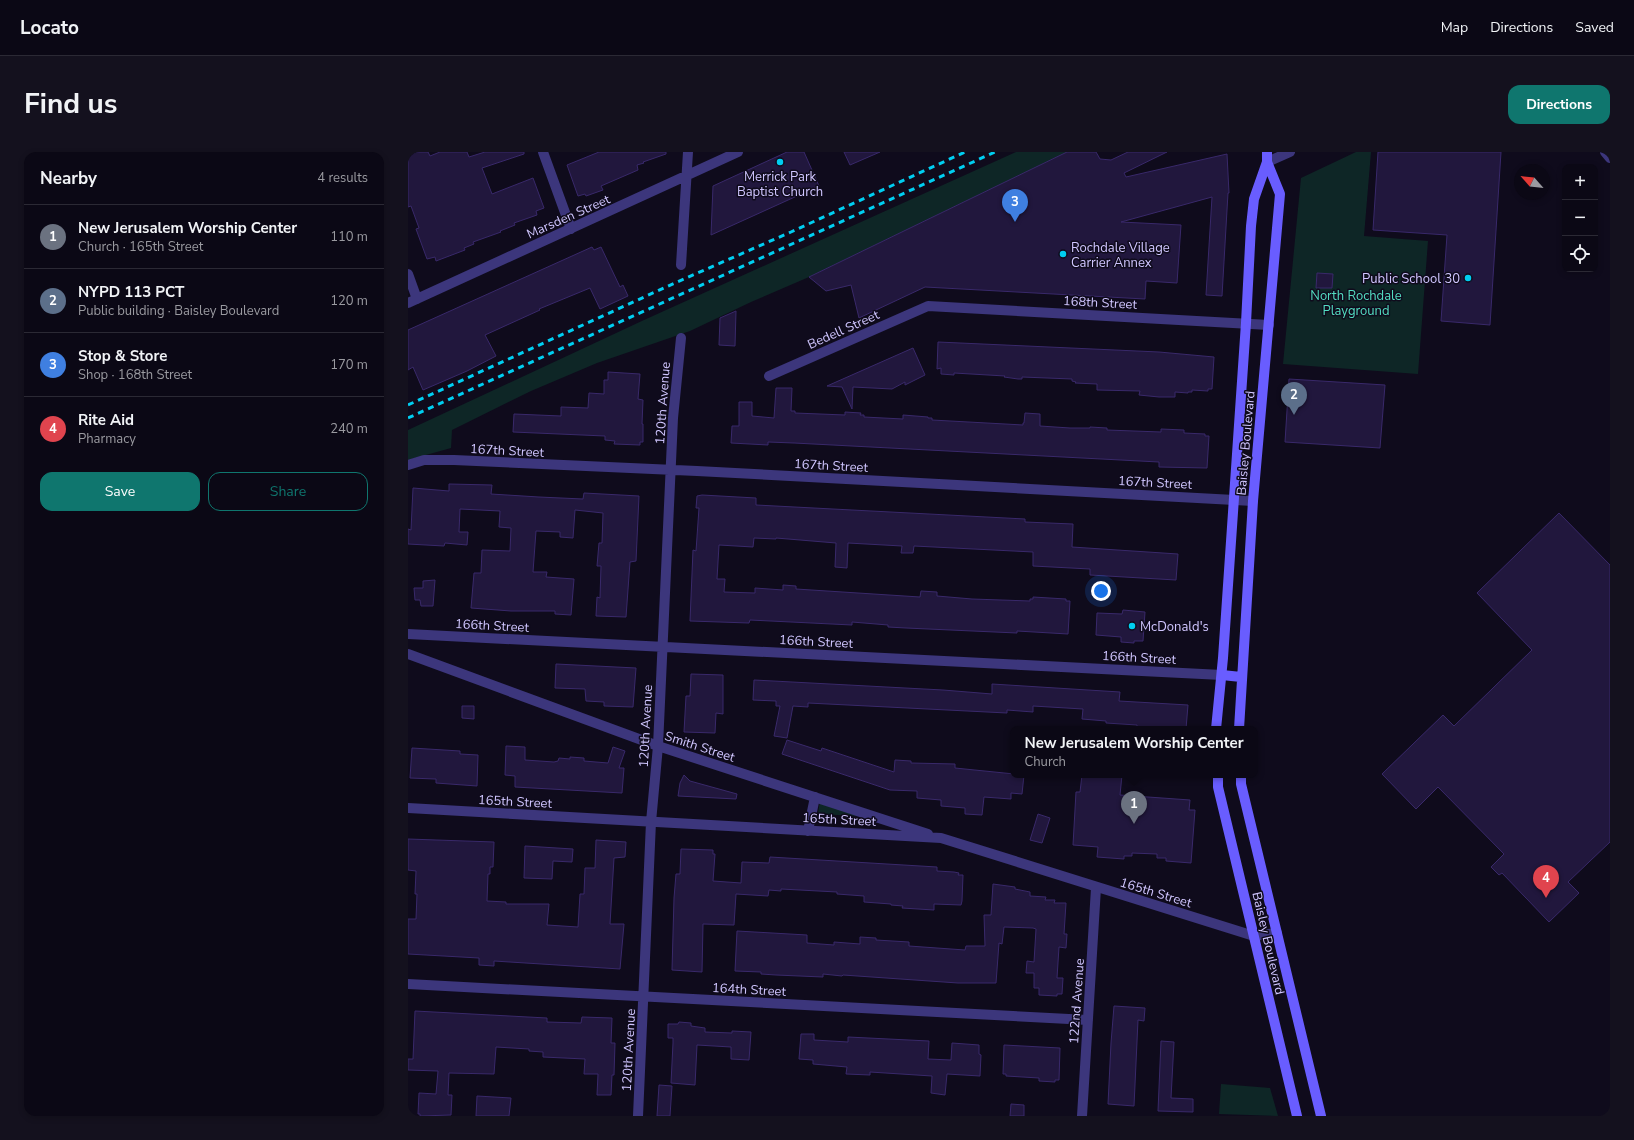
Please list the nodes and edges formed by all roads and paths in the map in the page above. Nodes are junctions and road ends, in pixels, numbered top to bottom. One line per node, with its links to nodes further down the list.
1 (543, 152): 9 (street)
2 (688, 152): 8 (street)
3 (738, 152): 8 (street, Marsden Street)
4 (1290, 152): 6 (street)
5 (1604, 152): 7 (street)
6 (1267, 157): 14 (main road, Baisley Boulevard); 15 (main road, Baisley Boulevard)
7 (1610, 158)
8 (686, 176): 9 (street, Marsden Street); 10 (street)
9 (571, 229): 12 (street, Marsden Street)
10 (681, 265)
11 (408, 274): 12 (street)
12 (413, 301)
13 (928, 306): 14 (street, 168th Street); 17 (street, Bedell Street)
14 (1246, 323): 15 (street, 168th Street); 20 (main road, Baisley Boulevard)
15 (1269, 325): 21 (main road, Baisley Boulevard)
16 (680, 338): 19 (street, 120th Avenue)
17 (769, 376)
18 (408, 464): 19 (street, 167th Street)
19 (671, 470): 20 (street, 167th Street); 23 (street, 120th Avenue)
20 (1233, 500): 21 (street, 167th Street); 25 (main road, Baisley Boulevard)
21 (1253, 501): 26 (main road, Baisley Boulevard)
22 (408, 634): 23 (street, 166th Street)
23 (662, 646): 25 (street, 166th Street); 29 (street, 120th Avenue)
24 (408, 654): 29 (street, Smith Street)
25 (1222, 675): 26 (main road); 27 (main road, Baisley Boulevard)
26 (1242, 677): 28 (main road, Baisley Boulevard)
27 (1216, 726)
28 (1239, 726)
29 (658, 746): 32 (street, Smith Street); 34 (street, 120th Avenue)
30 (1218, 778): 39 (main road, Baisley Boulevard)
31 (1241, 778): 38 (main road, Baisley Boulevard)
32 (815, 797): 35 (street); 36 (street, Smith Street)
33 (408, 808): 34 (street, 165th Street)
34 (651, 822): 35 (street, 165th Street); 41 (street, 120th Avenue)
35 (808, 831): 36 (street, 165th Street)
36 (941, 838): 37 (street, 165th Street)
37 (1096, 888): 39 (street, 165th Street); 42 (street, 122nd Avenue)
38 (1277, 933): 39 (street); 46 (main road, Baisley Boulevard)
39 (1254, 936): 45 (main road, Baisley Boulevard)
40 (408, 984): 41 (street, 164th Street)
41 (644, 997): 42 (street, 164th Street); 43 (street, 120th Avenue)
42 (1088, 1020): 44 (street, 122nd Avenue)
43 (638, 1116)
44 (1082, 1116)
45 (1297, 1116)
46 (1320, 1116)

